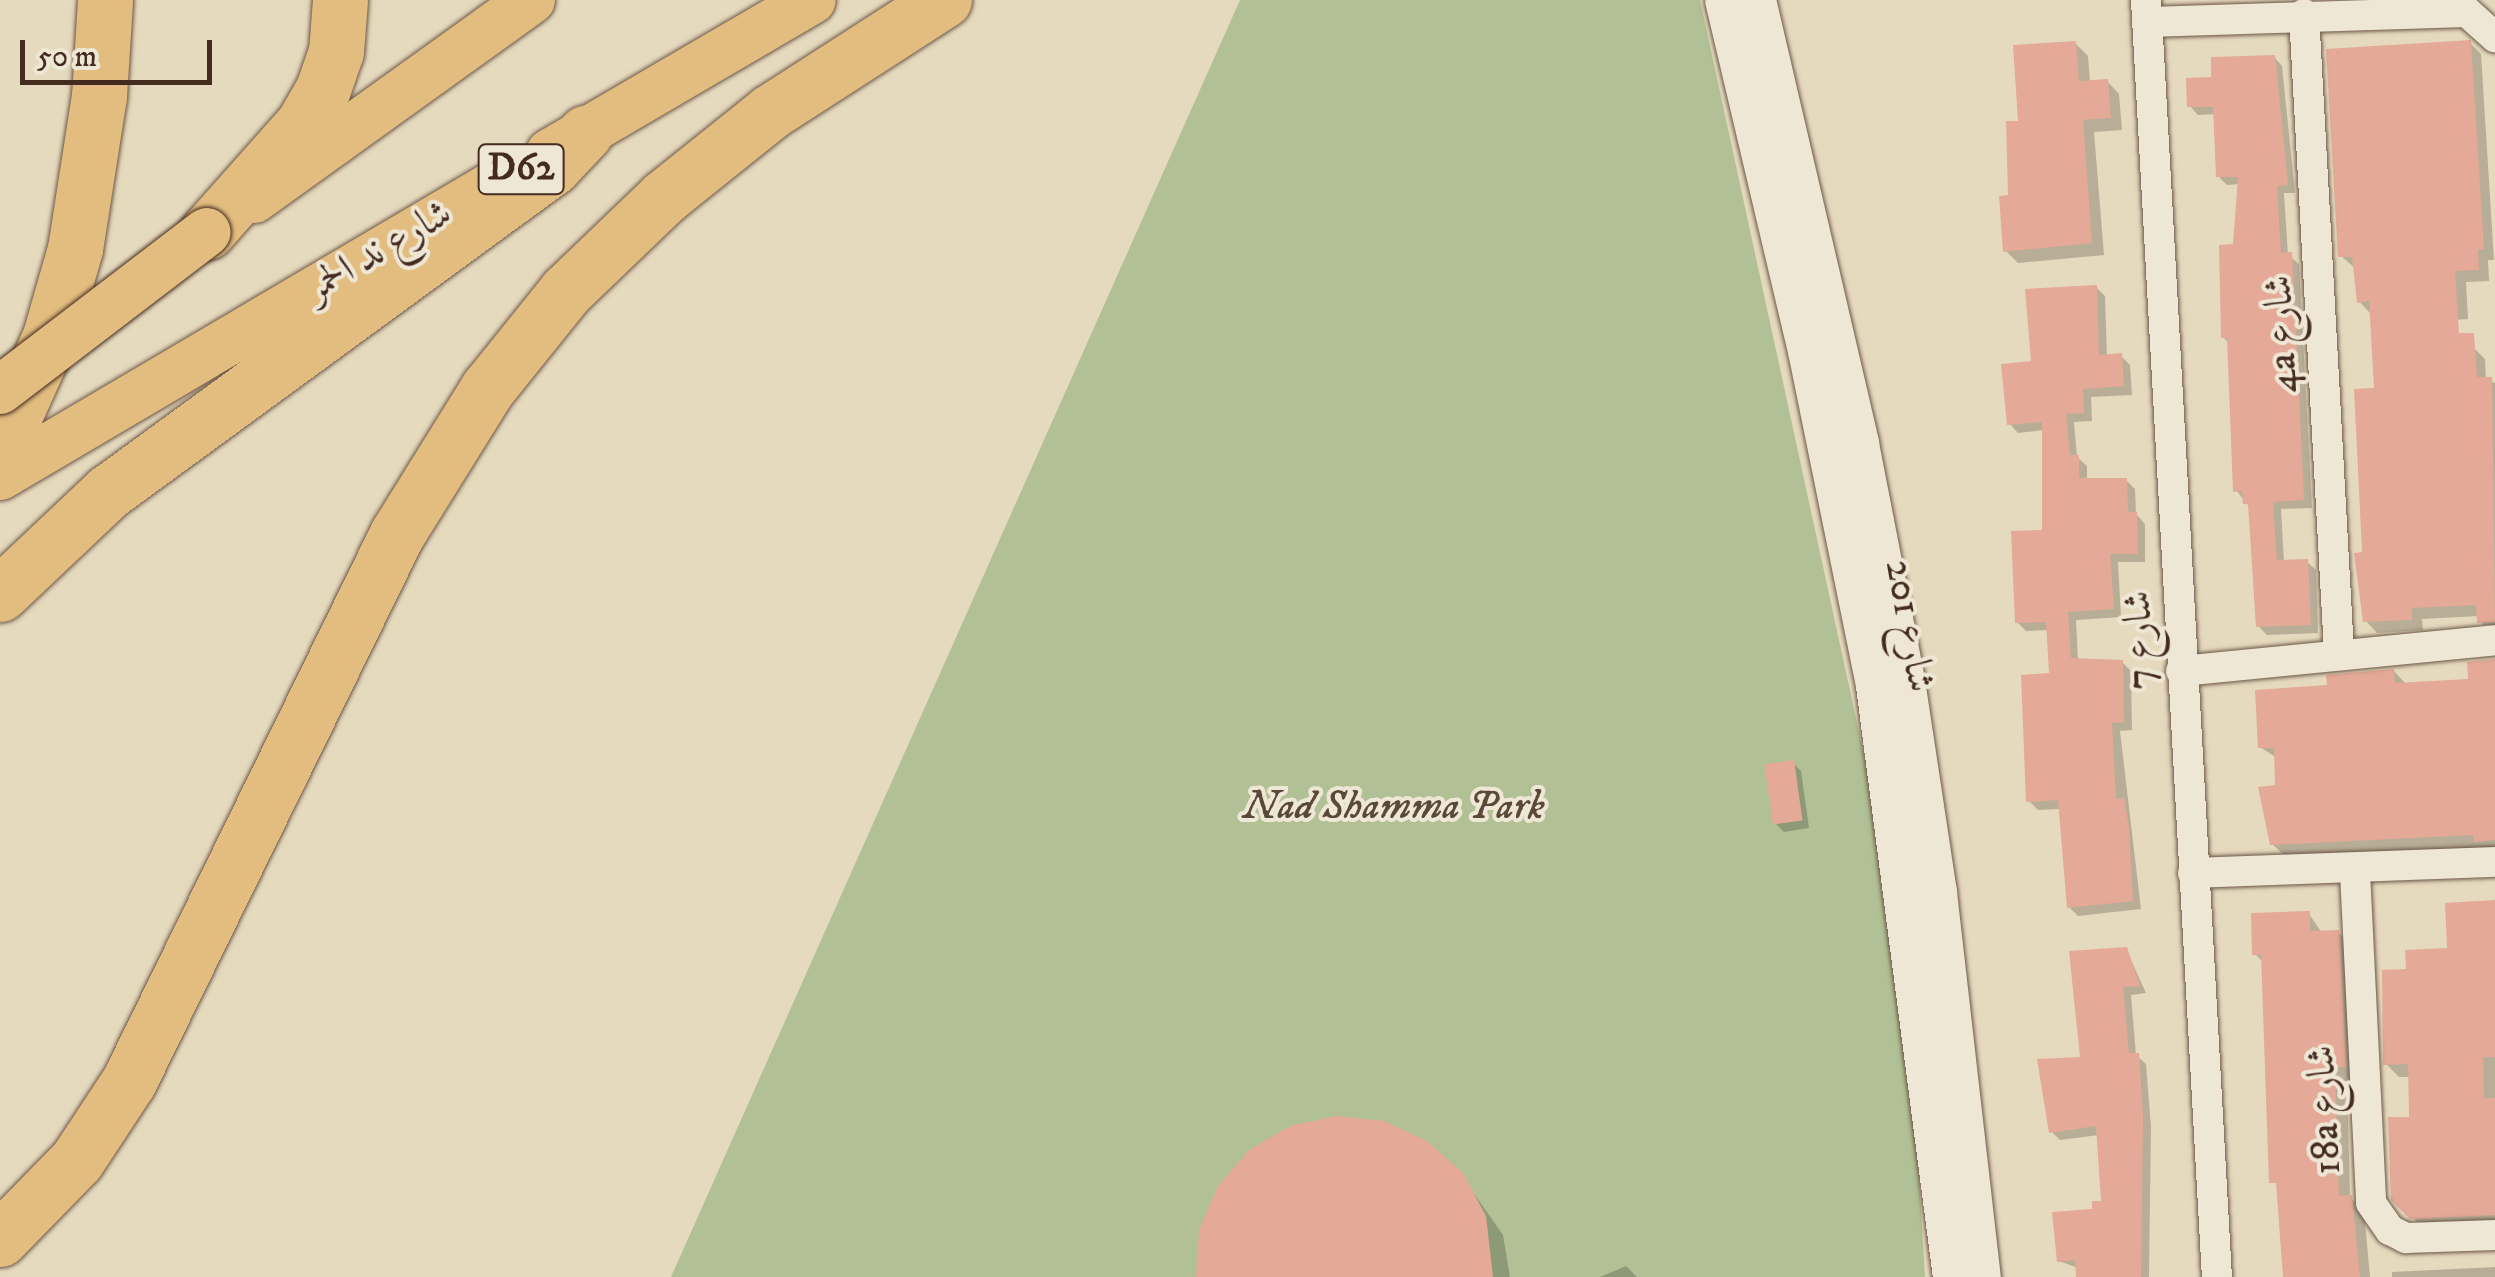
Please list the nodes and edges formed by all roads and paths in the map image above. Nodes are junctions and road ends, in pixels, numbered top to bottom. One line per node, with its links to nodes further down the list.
1 (105, 0): 14 (highway)
2 (340, 0): 12 (highway)
3 (532, 0): 12 (main road)
4 (812, 0): 11 (main road, شارع ند الحمر / D62)
5 (944, 0): 24 (highway)
6 (1724, 0): 25 (street, شارع 201)
7 (1757, 0): 26 (street, شارع 201)
8 (2147, 11): 9 (street); 19 (street, شارع 7)
9 (2304, 14): 10 (street); 18 (street, 4a شارع)
10 (2495, 37)
11 (585, 133): 15 (main road, شارع ند الحمر / D62); 16 (highway)
12 (208, 232): 13 (main road, bridge)
13 (0, 390)
14 (0, 448)
15 (0, 476)
16 (0, 594)
17 (2495, 640): 18 (street)
18 (2339, 650): 19 (street)
19 (2181, 671): 22 (street, شارع 7)
20 (2495, 862): 21 (street)
21 (2355, 872): 22 (street); 23 (street, 18a شارع)
22 (2193, 873): 27 (street, شارع 7)
23 (2495, 1235)
24 (0, 1239)
25 (1952, 1277)
26 (1982, 1277)
27 (2217, 1277)

